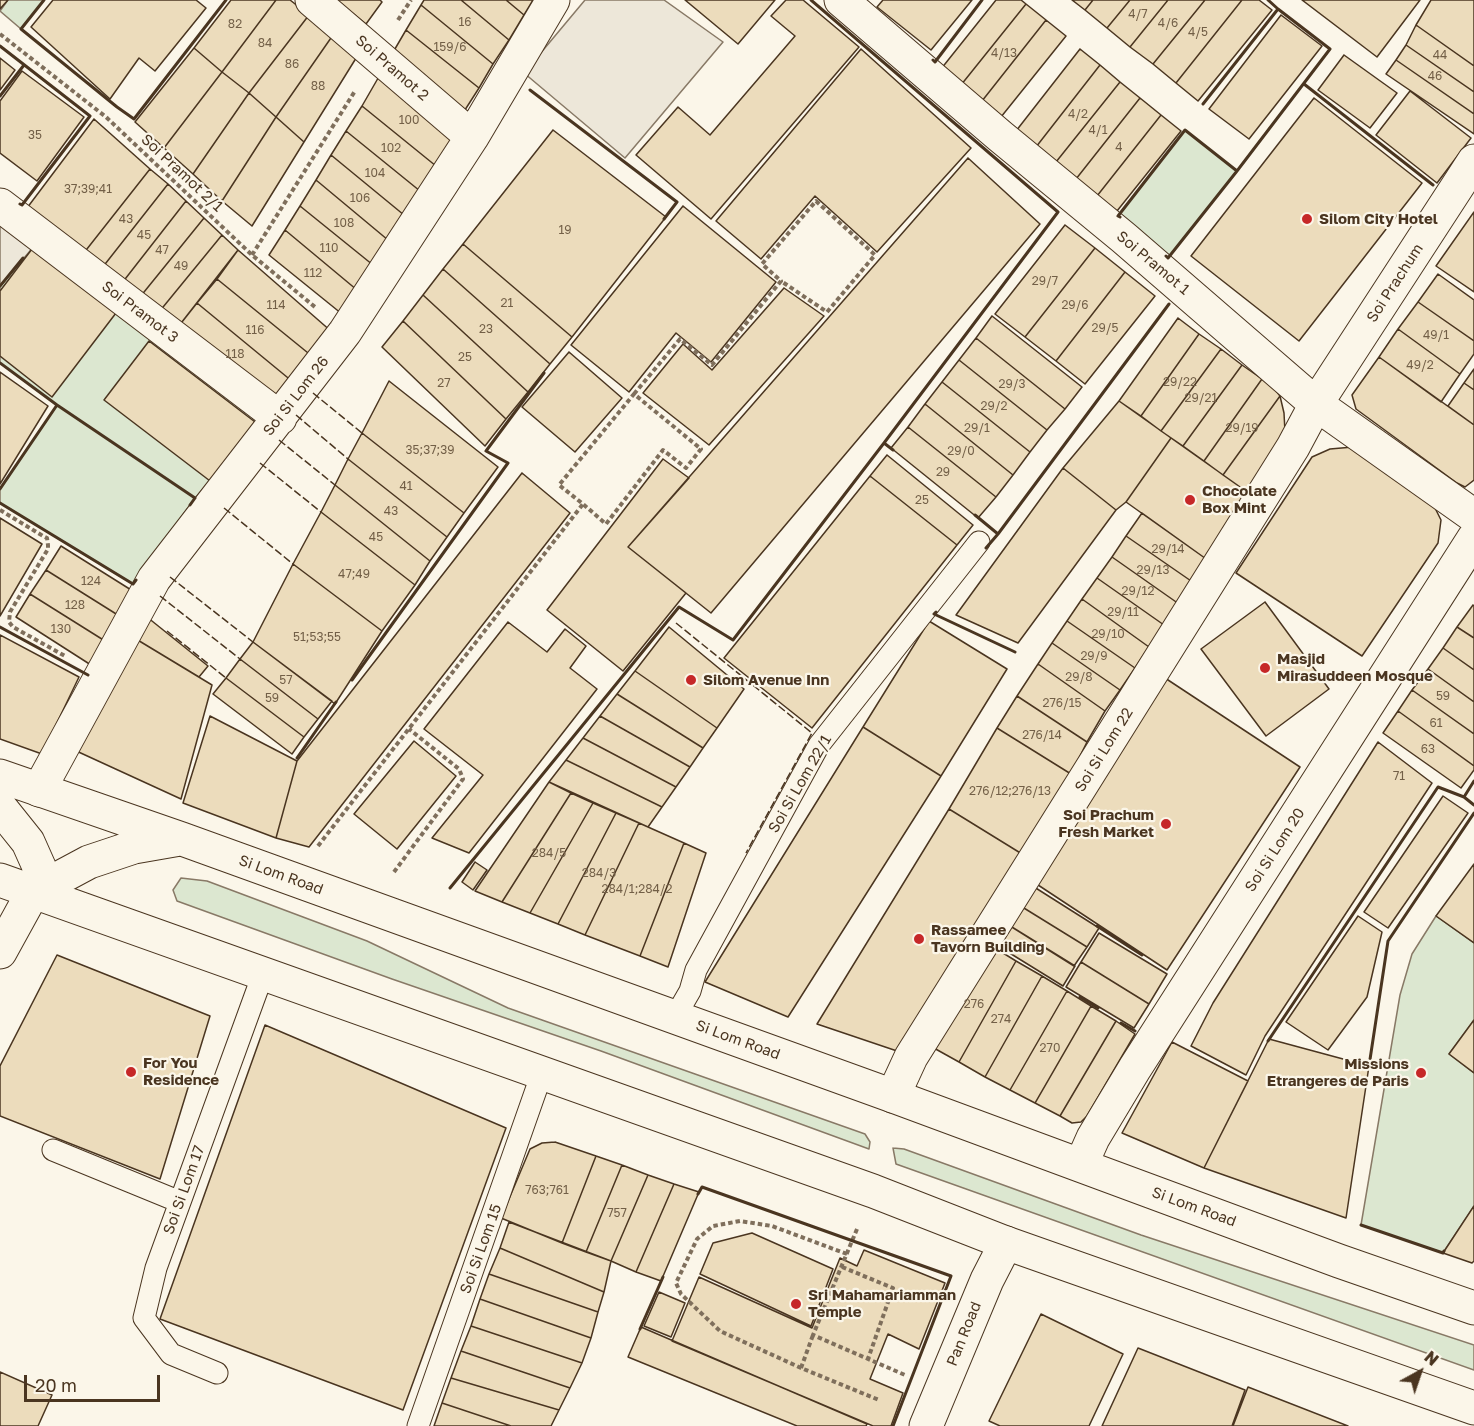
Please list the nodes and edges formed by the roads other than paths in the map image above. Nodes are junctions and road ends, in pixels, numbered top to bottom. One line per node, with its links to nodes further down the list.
1 (312, 0): 4 (street, Soi Pramot 2)
2 (553, 0): 4 (street, Soi Si Lom 26)
3 (840, 0): 7 (street, Soi Pramot 1)
4 (472, 137): 8 (street, Soi Si Lom 26)
5 (1474, 161): 7 (street, Soi Prachum)
6 (0, 205): 8 (street, Soi Pramot 3)
7 (1316, 404): 9 (street, Soi Pramot 1); 22 (street, Soi Si Lom 22)
8 (280, 418): 13 (street, Soi Si Lom 26)
9 (1474, 516)
10 (1474, 538): 24 (street, Soi Si Lom 20)
11 (979, 542): 20 (lane, Soi Si Lom 22/1)
12 (0, 776): 13 (street, Si Lom Road)
13 (39, 790): 15 (street, Si Lom Road)
14 (0, 807): 17 (street)
15 (182, 839): 17 (street); 20 (street, Si Lom Road)
16 (0, 880): 17 (street)
17 (33, 892): 18 (street); 19 (street)
18 (0, 952)
19 (263, 974): 21 (street); 25 (lane, Soi Si Lom 17)
20 (675, 1017): 22 (street, Si Lom Road)
21 (542, 1072): 26 (street); 30 (lane, Soi Si Lom 15)
22 (893, 1096): 24 (street, Si Lom Road)
23 (53, 1150): 25 (lane)
24 (1081, 1165): 27 (street, Si Lom Road)
25 (180, 1202): 28 (lane, Soi Si Lom 17)
26 (1006, 1243): 29 (street); 31 (street, Pan Road)
27 (1474, 1308)
28 (217, 1373)
29 (1474, 1408)
30 (418, 1426)
31 (926, 1426)

